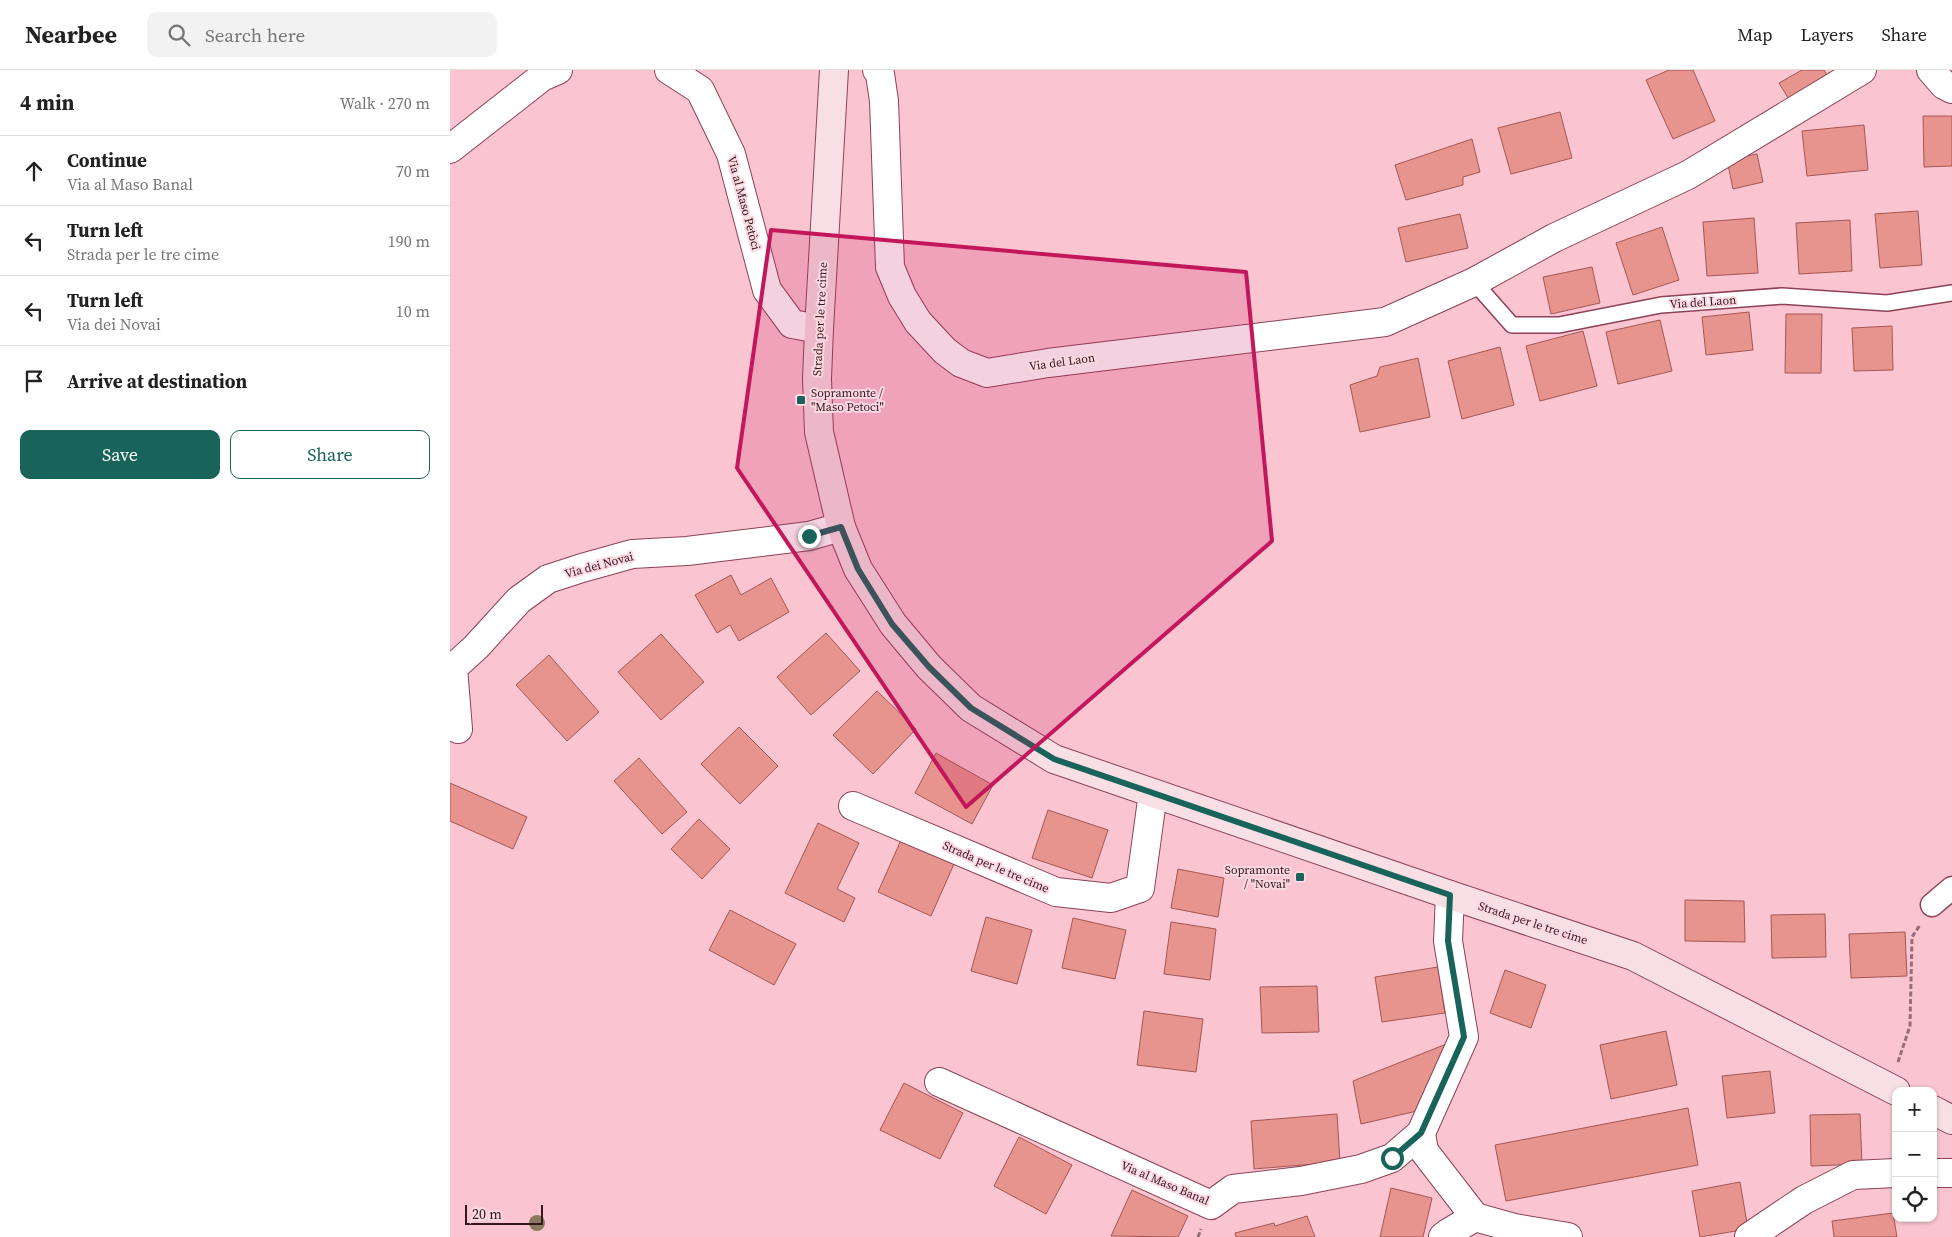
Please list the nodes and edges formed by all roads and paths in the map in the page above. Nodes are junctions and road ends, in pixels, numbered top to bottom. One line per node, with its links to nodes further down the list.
1 (558, 70): 8 (street)
2 (668, 70): 11 (street, Via al Maso Petòci)
3 (834, 70): 11 (main road, Strada per le tre cime)
4 (878, 70): 9 (street, Via del Laon)
5 (1862, 70): 9 (street, Via del Laon)
6 (1931, 70): 7 (street)
7 (1952, 89)
8 (450, 149)
9 (1474, 282): 10 (lane, Via del Laon)
10 (1952, 293)
11 (819, 329): 12 (main road, Strada per le tre cime)
12 (841, 527): 13 (street, Via dei Novai); 14 (main road, Strada per le tre cime)
13 (458, 729)
14 (1154, 793): 15 (street, Strada per le tre cime); 17 (main road, Strada per le tre cime)
15 (852, 806)
16 (1952, 888): 18 (street)
17 (1450, 895): 21 (main road, Strada per le tre cime); 24 (street, Via al Maso Banal)
18 (1932, 905): 20 (path)
19 (939, 1082): 24 (street, Via al Maso Banal)
20 (1893, 1087)
21 (1892, 1089)
22 (1937, 1112): 23 (main road)
23 (1952, 1120)
24 (1421, 1133): 28 (street)
25 (1892, 1173): 31 (street)
26 (1937, 1173): 27 (street)
27 (1952, 1174)
28 (1475, 1217): 29 (street); 30 (street)
29 (1443, 1237)
30 (1568, 1237)
31 (1749, 1237)

